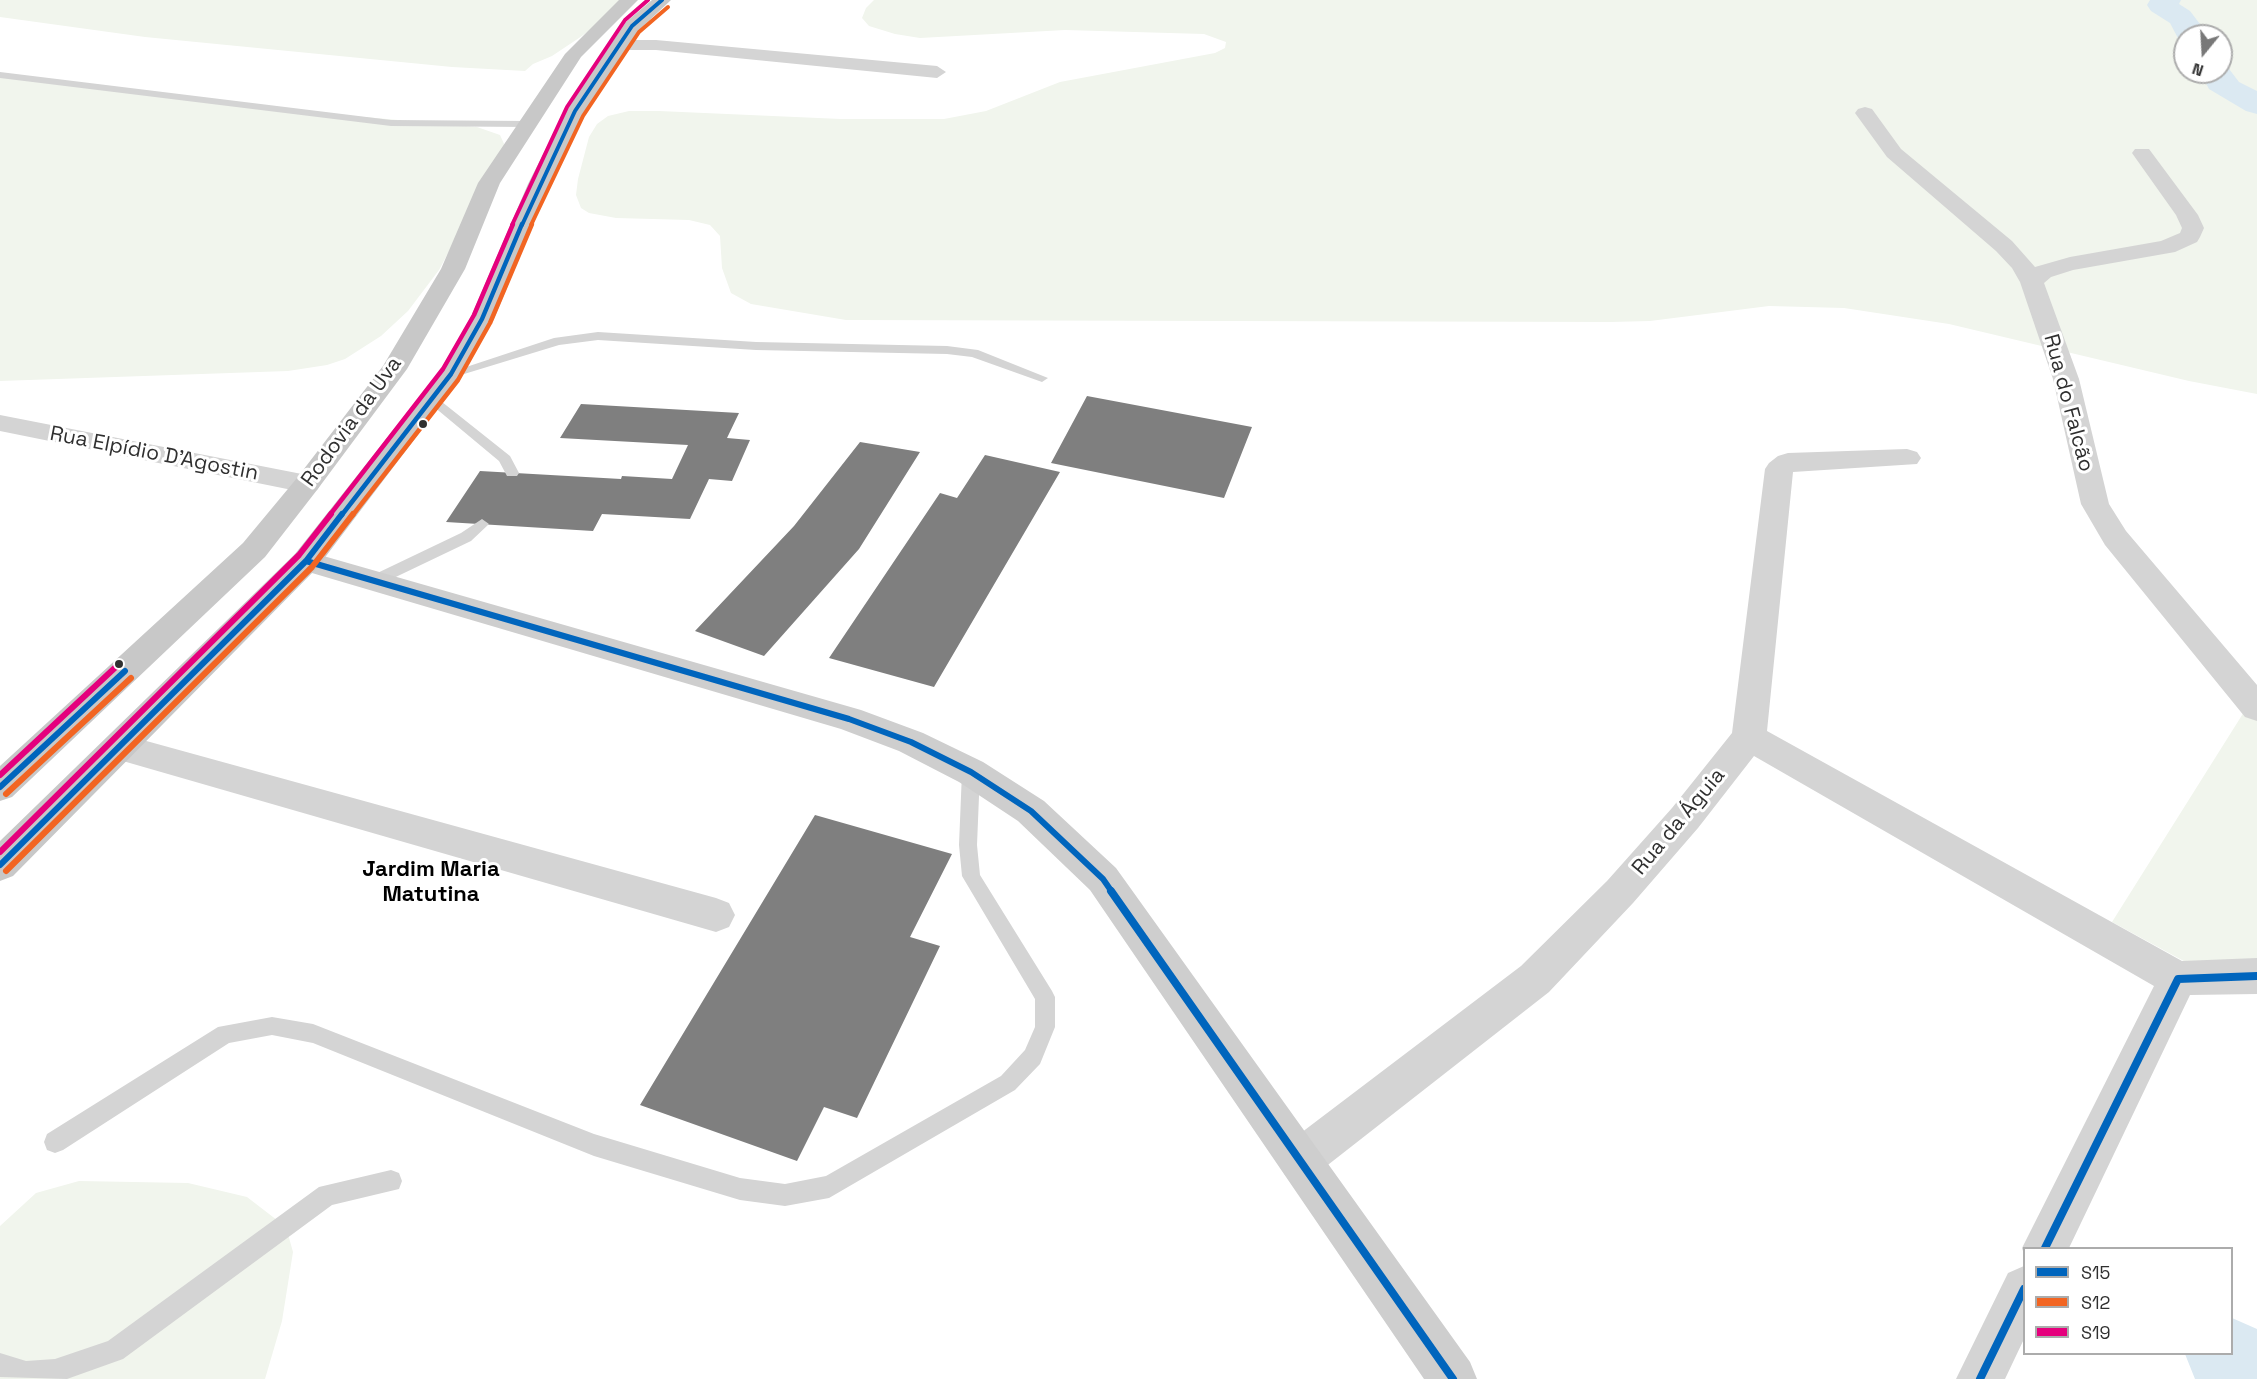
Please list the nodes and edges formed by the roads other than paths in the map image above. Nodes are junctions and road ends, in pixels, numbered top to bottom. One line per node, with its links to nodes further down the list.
1 (629, 0): 7 (main road, Rodovia da Uva)
2 (662, 0): 3 (main road)
3 (617, 46): 4 (street); 10 (main road)
4 (937, 72)
5 (0, 75): 7 (lane)
6 (1865, 112): 9 (street, Rua do Falcão)
7 (528, 124): 16 (main road, Rodovia da Uva)
8 (2142, 153): 9 (street)
9 (2032, 282): 21 (street, Rua do Falcão)
10 (451, 374): 11 (lane); 12 (main road)
11 (1042, 378)
12 (432, 398): 15 (lane); 19 (main road)
13 (0, 423): 16 (street, Rua Elpídio D'Agostin)
14 (1907, 458): 23 (street)
15 (512, 473)
16 (308, 484): 18 (main road, Rodovia da Uva)
17 (482, 524): 20 (lane)
18 (254, 550): 19 (main road); 26 (main road, Rodovia da Uva)
19 (306, 561): 20 (street); 24 (main road)
20 (374, 581): 25 (street)
21 (2247, 681): 22 (street, Rua do Falcão)
22 (2257, 708)
23 (1749, 737): 30 (street); 32 (street, Rua da Águia)
24 (121, 747): 27 (main road); 28 (street)
25 (971, 772): 31 (lane); 32 (street)
26 (0, 787)
27 (0, 865)
28 (716, 915)
29 (2257, 976): 30 (street)
30 (2178, 979): 34 (street)
31 (55, 1142)
32 (1300, 1160): 37 (street)
33 (391, 1181): 36 (lane)
34 (2045, 1247)
35 (2023, 1294): 38 (street)
36 (0, 1365)
37 (1453, 1379)
38 (1980, 1379)

